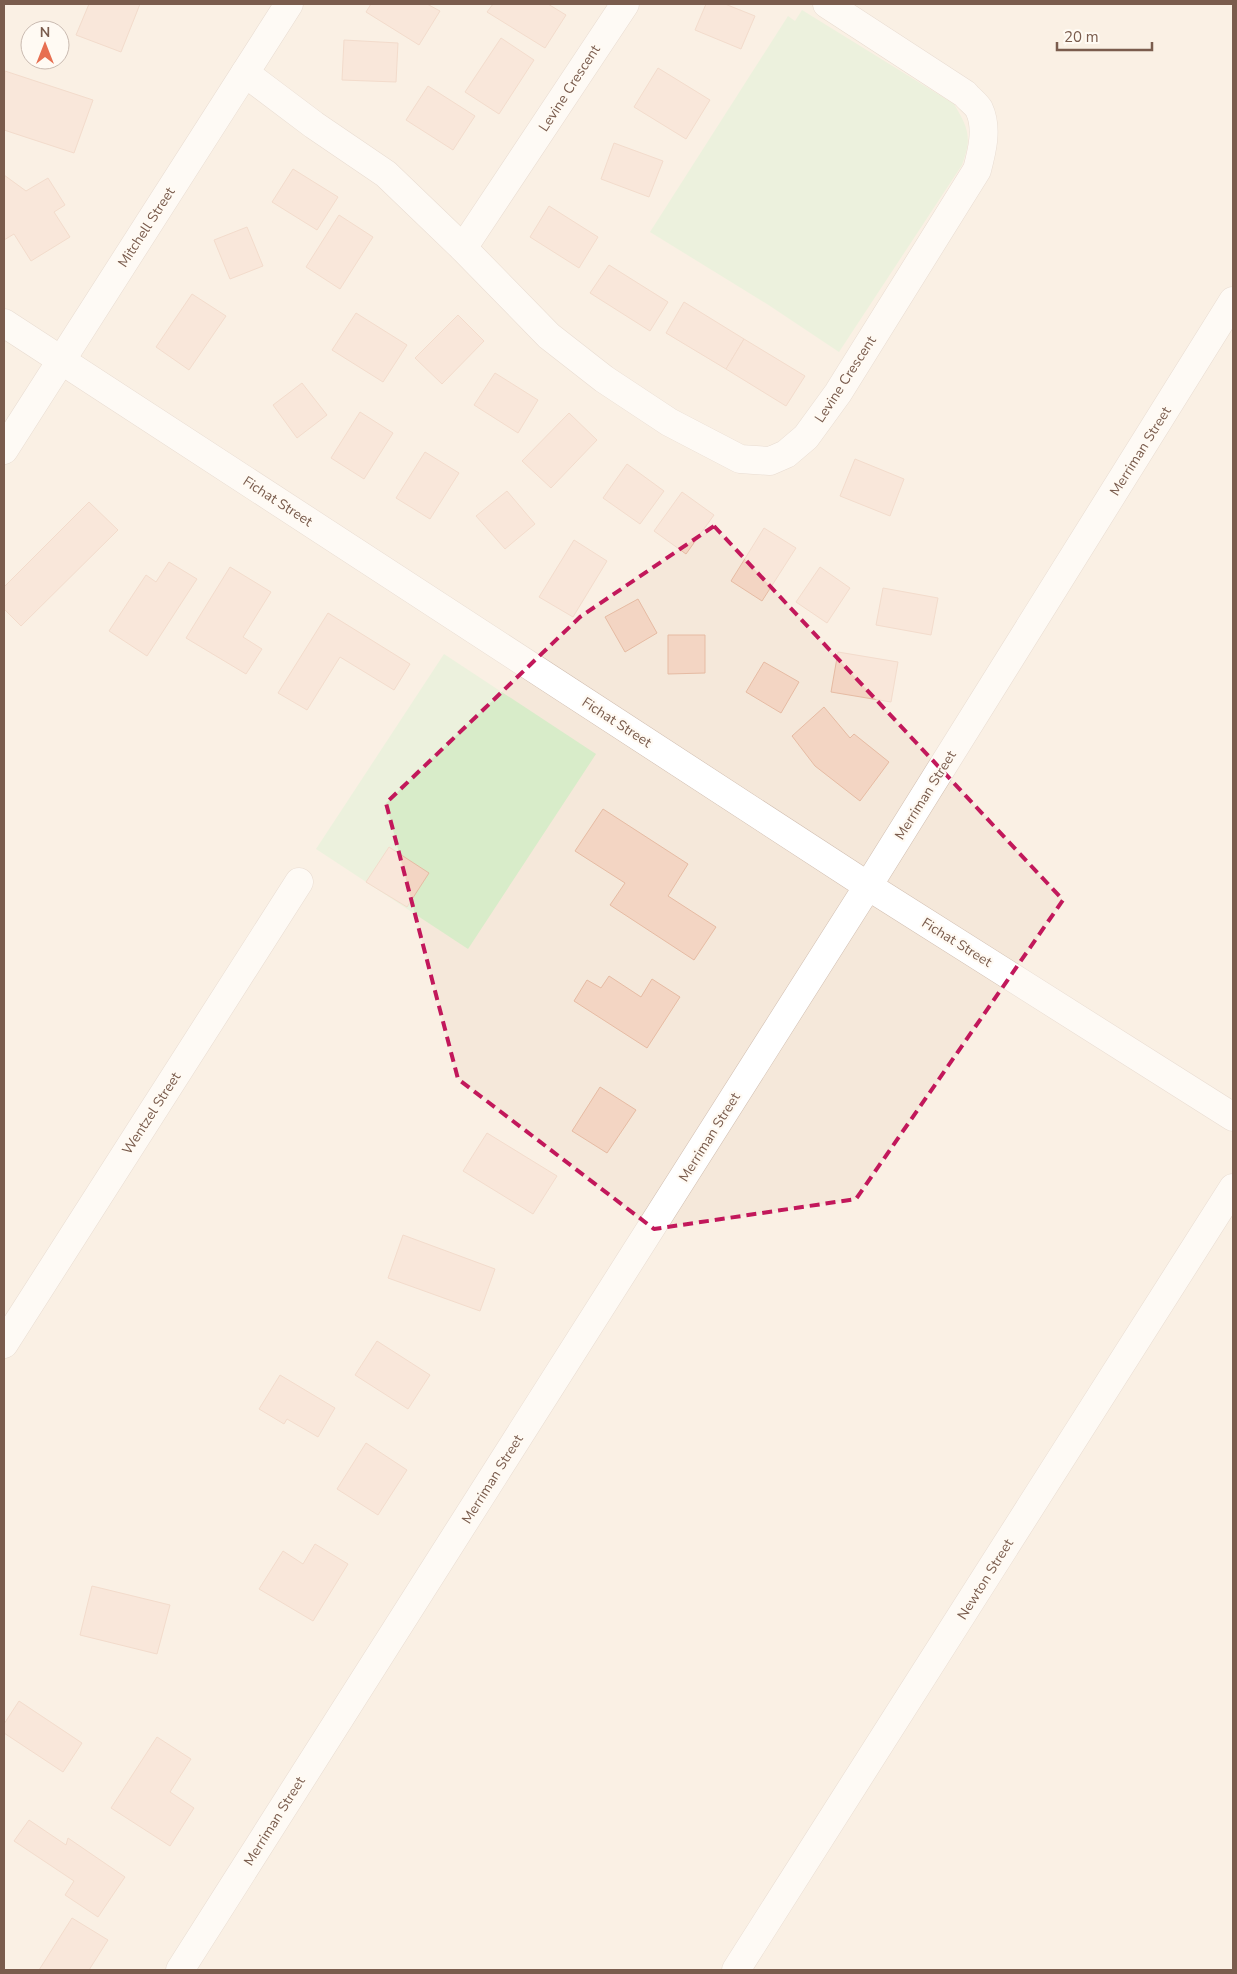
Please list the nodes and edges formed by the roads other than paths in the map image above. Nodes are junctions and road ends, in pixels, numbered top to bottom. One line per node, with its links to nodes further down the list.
1 (289, 4): 4 (street, Mitchell Street)
2 (625, 4): 5 (street, Levine Crescent)
3 (827, 4): 5 (street, Levine Crescent)
4 (245, 73): 5 (street, Levine Crescent); 8 (street, Mitchell Street)
5 (463, 248)
6 (1233, 301): 11 (street, Merriman Street)
7 (4, 324): 8 (street, Fichat Street)
8 (61, 359): 9 (street, Mitchell Street); 11 (street, Fichat Street)
9 (4, 450)
10 (299, 882): 14 (street, Wentzel Street)
11 (868, 886): 12 (street, Fichat Street); 15 (street, Merriman Street)
12 (1233, 1117)
13 (1233, 1188): 16 (street, Newton Street)
14 (4, 1344)
15 (180, 1970)
16 (736, 1970)

